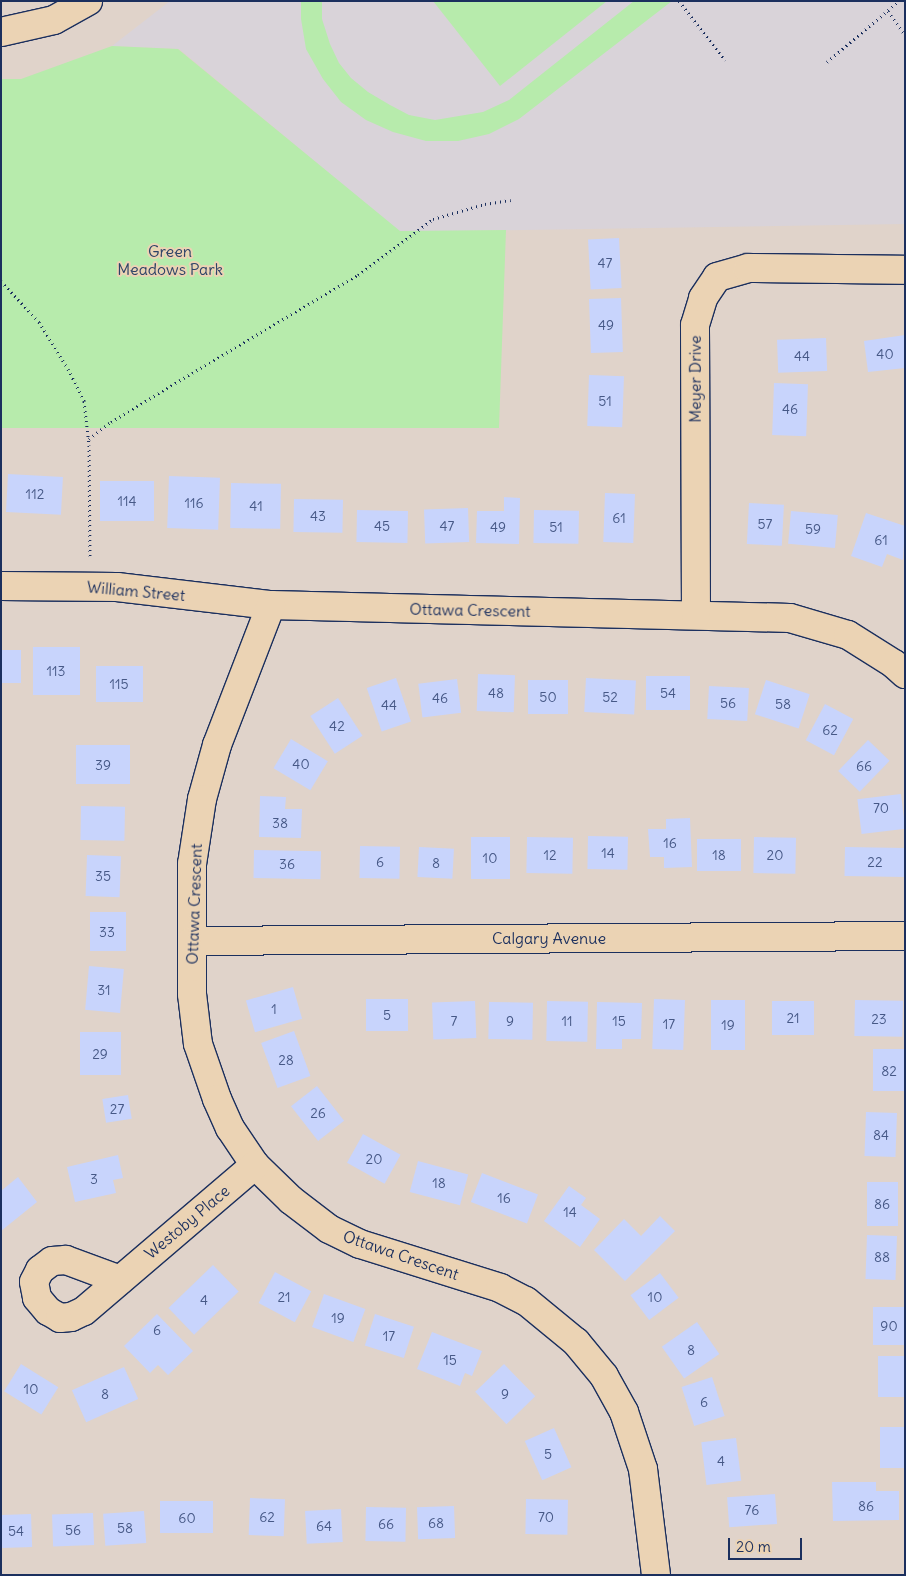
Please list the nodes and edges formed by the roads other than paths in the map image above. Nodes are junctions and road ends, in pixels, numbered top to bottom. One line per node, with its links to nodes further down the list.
1 (88, 1): 2 (street)
2 (54, 11): 3 (street)
3 (1, 32)
4 (905, 270): 7 (street, Meyer Drive)
5 (1, 586): 6 (street, William Street)
6 (271, 605): 7 (street, Ottawa Crescent); 10 (street, Ottawa Crescent)
7 (696, 615): 8 (street, Ottawa Crescent)
8 (905, 674)
9 (905, 936): 10 (street, Calgary Avenue)
10 (192, 941): 11 (street, Ottawa Crescent)
11 (254, 1165): 12 (street, Westoby Place); 13 (street, Ottawa Crescent)
12 (120, 1280)
13 (656, 1575)

